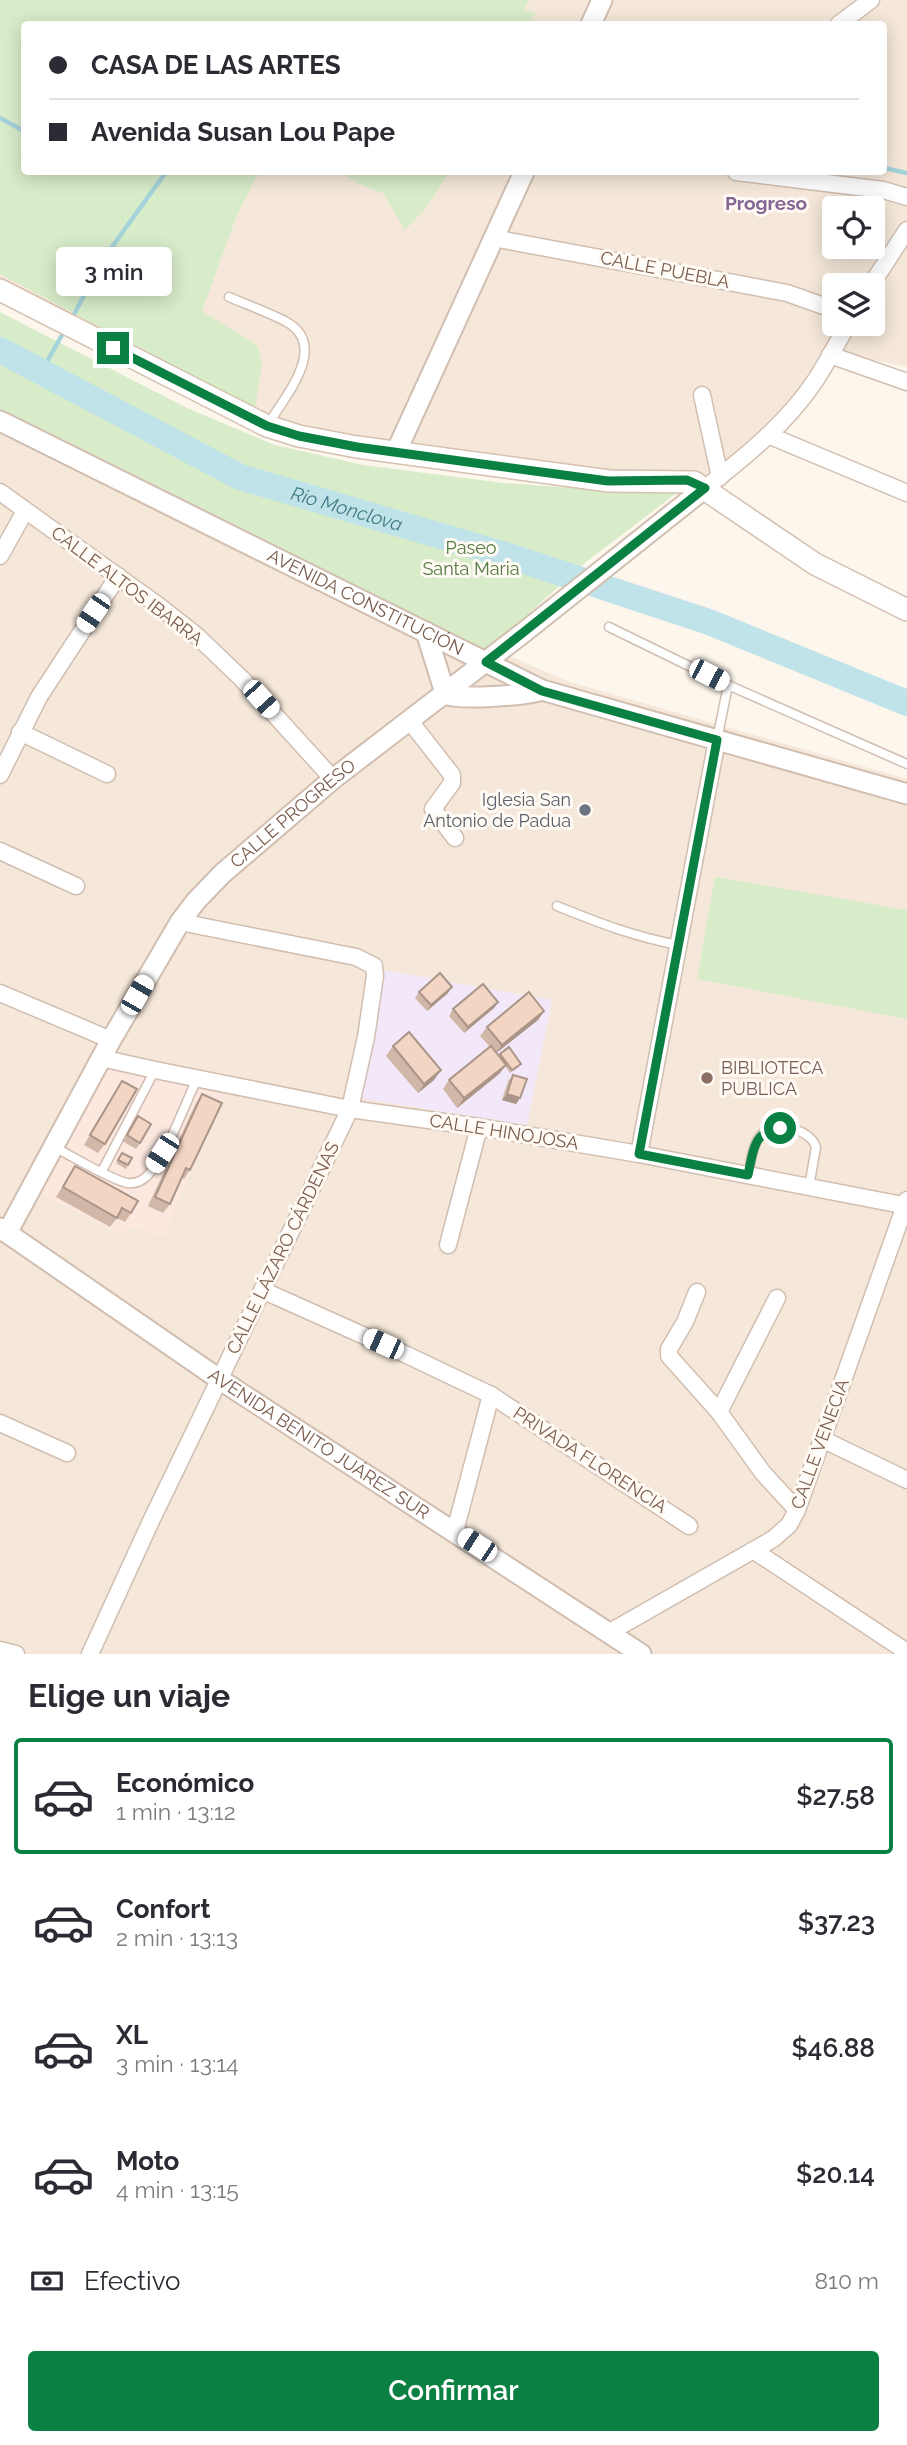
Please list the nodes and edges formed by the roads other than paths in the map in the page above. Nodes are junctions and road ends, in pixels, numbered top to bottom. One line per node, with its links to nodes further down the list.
1 (602, 0): 3 (street)
2 (871, 0): 4 (street)
3 (592, 21)
4 (843, 21)
5 (523, 175): 9 (street)
6 (760, 175): 7 (street)
7 (907, 197)
8 (907, 230): 10 (street)
9 (493, 238): 13 (street, CALLE PUEBLA); 21 (street)
10 (879, 273)
11 (0, 290): 19 (main road)
12 (229, 298): 19 (lane)
13 (822, 305)
14 (841, 336): 15 (street)
15 (830, 355): 16 (street); 20 (street)
16 (907, 382)
17 (702, 395): 22 (street)
18 (0, 421): 30 (street, AVENIDA CONSTITUCIÓN)
19 (267, 426): 21 (main road)
20 (768, 435): 22 (street); 24 (street)
21 (396, 452): 22 (main road)
22 (712, 482): 28 (main road); 31 (street, CALLE PROGRESO)
23 (0, 492): 25 (street, CALLE ALTOS IBARRA)
24 (907, 493)
25 (25, 511): 26 (street); 27 (street, CALLE ALTOS IBARRA)
26 (0, 556)
27 (118, 576): 36 (street); 41 (street, CALLE ALTOS IBARRA)
28 (907, 610)
29 (609, 626): 32 (lane)
30 (426, 632): 31 (street, AVENIDA CONSTITUCIÓN); 34 (street)
31 (486, 662): 33 (street, AVENIDA CONSTITUCIÓN); 34 (street, CALLE PROGRESO)
32 (728, 685): 37 (lane); 38 (lane)
33 (542, 691): 34 (street); 37 (street, AVENIDA CONSTITUCIÓN)
34 (444, 693): 35 (street, CALLE PROGRESO)
35 (409, 720): 41 (street, CALLE PROGRESO); 43 (street)
36 (20, 732): 39 (street); 40 (street)
37 (717, 740): 42 (street, AVENIDA CONSTITUCIÓN); 48 (street)
38 (907, 764)
39 (107, 774)
40 (0, 775)
41 (333, 779): 47 (street, CALLE PROGRESO)
42 (907, 793)
43 (455, 838)
44 (0, 851): 45 (street)
45 (76, 886)
46 (557, 906): 48 (lane)
47 (180, 922): 50 (street, CALLE PROGRESO); 53 (street, CALLE LÁZARO CÁRDENAS)
48 (678, 945): 56 (street)
49 (0, 993): 50 (street, CALLE HINOJOSA)
50 (106, 1049): 51 (street, CALLE HINOJOSA); 55 (street, CALLE PROGRESO)
51 (155, 1070): 52 (street, CALLE HINOJOSA); 57 (lane)
52 (197, 1079): 53 (street, CALLE HINOJOSA); 57 (lane)
53 (350, 1109): 54 (street, CALLE HINOJOSA); 63 (street, CALLE LÁZARO CÁRDENAS)
54 (480, 1127): 56 (street, CALLE HINOJOSA); 62 (street)
55 (54, 1147): 57 (lane); 61 (street, CALLE PROGRESO)
56 (639, 1154): 58 (street, CALLE HINOJOSA)
57 (102, 1171)
58 (748, 1175): 59 (street, CALLE HINOJOSA); 59 (lane)
59 (809, 1187): 60 (street, CALLE HINOJOSA)
60 (907, 1204): 70 (street, CALLE VENECIA)
61 (2, 1235): 66 (street, AVENIDA BENITO JUÁREZ SUR)
62 (448, 1245)
63 (262, 1290): 66 (street, CALLE LÁZARO CÁRDENAS); 67 (street, PRIVADA FLORENCIA)
64 (697, 1292): 68 (street)
65 (777, 1298): 68 (street)
66 (219, 1379): 75 (street, AVENIDA BENITO JUÁREZ SUR); 81 (street, CALLE LÁZARO CÁRDENAS)
67 (491, 1395): 74 (street, PRIVADA FLORENCIA); 75 (street)
68 (719, 1412): 73 (street)
69 (0, 1423): 71 (street)
70 (822, 1439): 72 (street); 73 (street, CALLE VENECIA)
71 (67, 1453)
72 (907, 1480)
73 (797, 1510): 76 (street, CALLE VENECIA)
74 (689, 1526)
75 (455, 1531): 77 (street, AVENIDA BENITO JUÁREZ SUR)
76 (753, 1550): 77 (street, CALLE VENECIA); 79 (street)
77 (610, 1632): 82 (street, AVENIDA BENITO JUÁREZ SUR)
78 (0, 1650): 80 (street)
79 (907, 1652)
80 (16, 1654)
81 (90, 1654)
82 (641, 1654)

